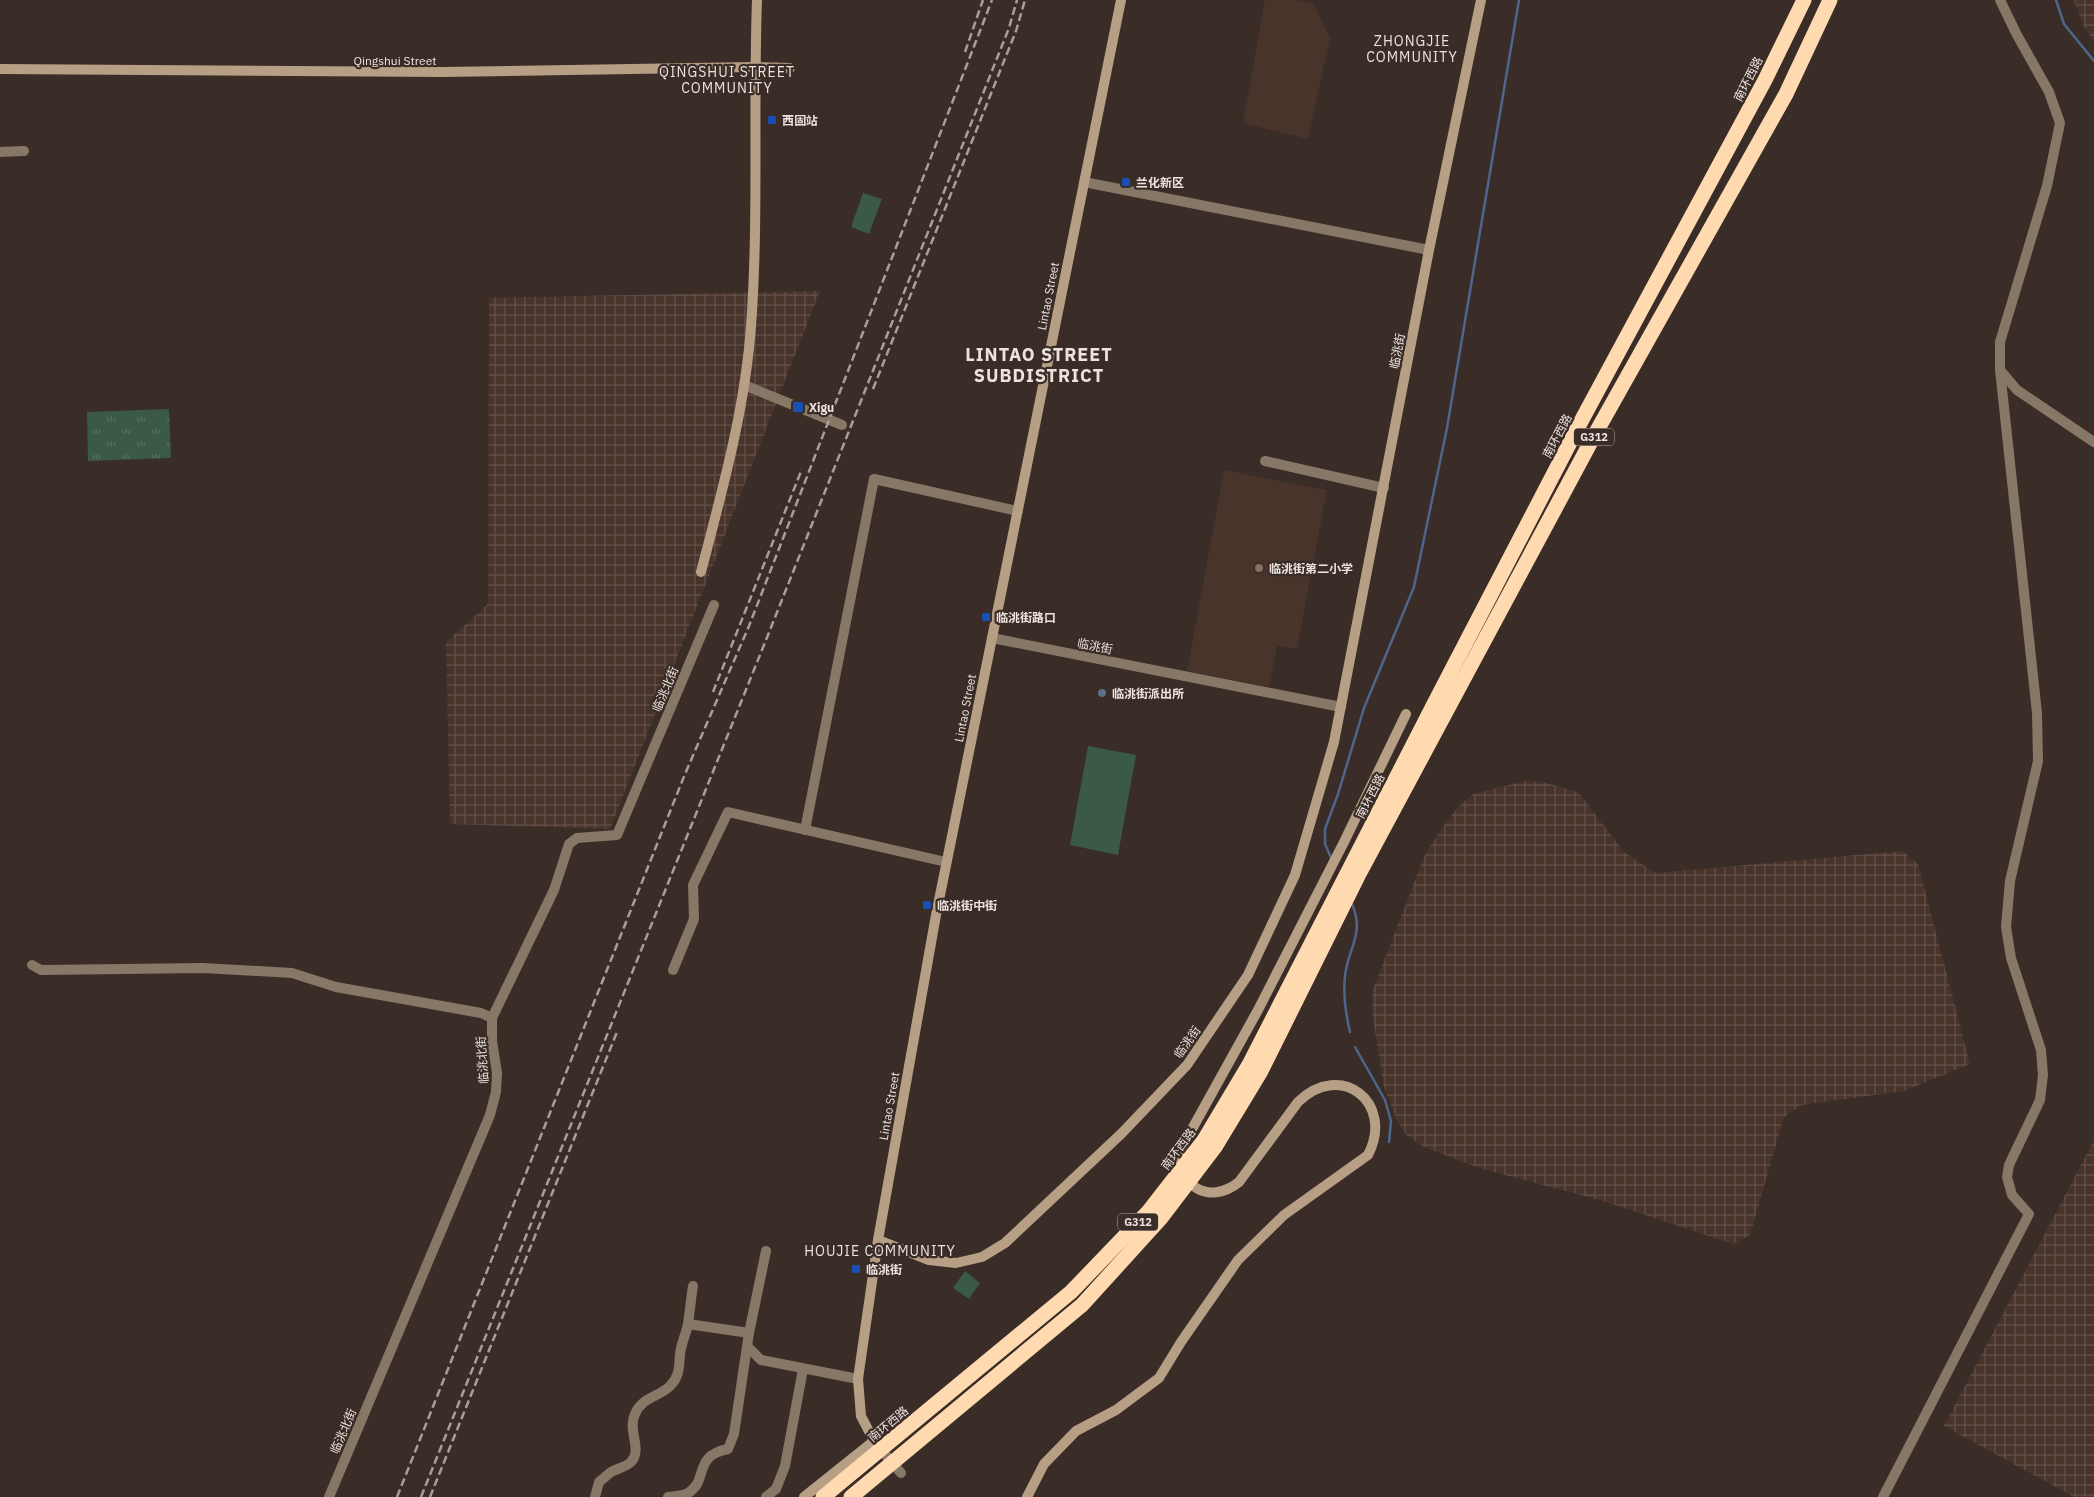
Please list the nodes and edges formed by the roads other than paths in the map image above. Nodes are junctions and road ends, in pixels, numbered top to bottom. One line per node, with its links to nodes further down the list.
1 (757, 0): 7 (street)
2 (1121, 0): 12 (street, Lintao Street)
3 (1482, 0): 13 (street, 临洮街)
4 (1804, 0): 28 (highway, 南环西路 / G312)
5 (1830, 0): 28 (highway, 南环西路 / G312)
6 (2000, 0): 14 (street)
7 (754, 67): 8 (street, Qingshui Street); 9 (street, Qingshui Street); 15 (street)
8 (790, 68)
9 (0, 69)
10 (24, 151): 11 (street)
11 (0, 152)
12 (1084, 182): 13 (street); 20 (street, Lintao Street)
13 (1429, 250): 19 (street, 临洮街)
14 (2000, 370): 17 (street); 50 (street)
15 (744, 385): 16 (street); 21 (street)
16 (842, 426)
17 (2094, 442)
18 (1265, 461): 19 (street)
19 (1384, 488): 24 (street, 临洮街)
20 (1018, 511): 23 (street, Lintao Street); 26 (street)
21 (701, 572)
22 (714, 605): 31 (street, 临洮北街)
23 (992, 638): 24 (street, 临洮街); 27 (street, Lintao Street)
24 (1341, 707): 32 (street, 临洮街)
25 (1406, 714): 49 (street)
26 (805, 830): 27 (street); 30 (street)
27 (946, 862): 32 (street, Lintao Street)
28 (1356, 869): 47 (highway, 南环西路 / G312); 48 (highway, 南环西路 / G312)
29 (32, 965): 31 (street)
30 (673, 970)
31 (492, 1018): 42 (street, 临洮北街)
32 (878, 1240): 39 (street)
33 (766, 1251): 36 (street)
34 (693, 1286): 35 (street)
35 (688, 1324): 36 (street); 43 (street)
36 (749, 1333): 37 (street)
37 (748, 1347): 38 (street); 44 (street)
38 (803, 1369): 39 (street); 45 (street)
39 (858, 1379): 40 (street)
40 (874, 1441): 41 (street); 46 (street)
41 (901, 1473)
42 (329, 1497)
43 (595, 1497)
44 (668, 1497)
45 (766, 1497)
46 (804, 1497)
47 (823, 1497)
48 (851, 1497)
49 (1027, 1497)
50 (1883, 1497)

